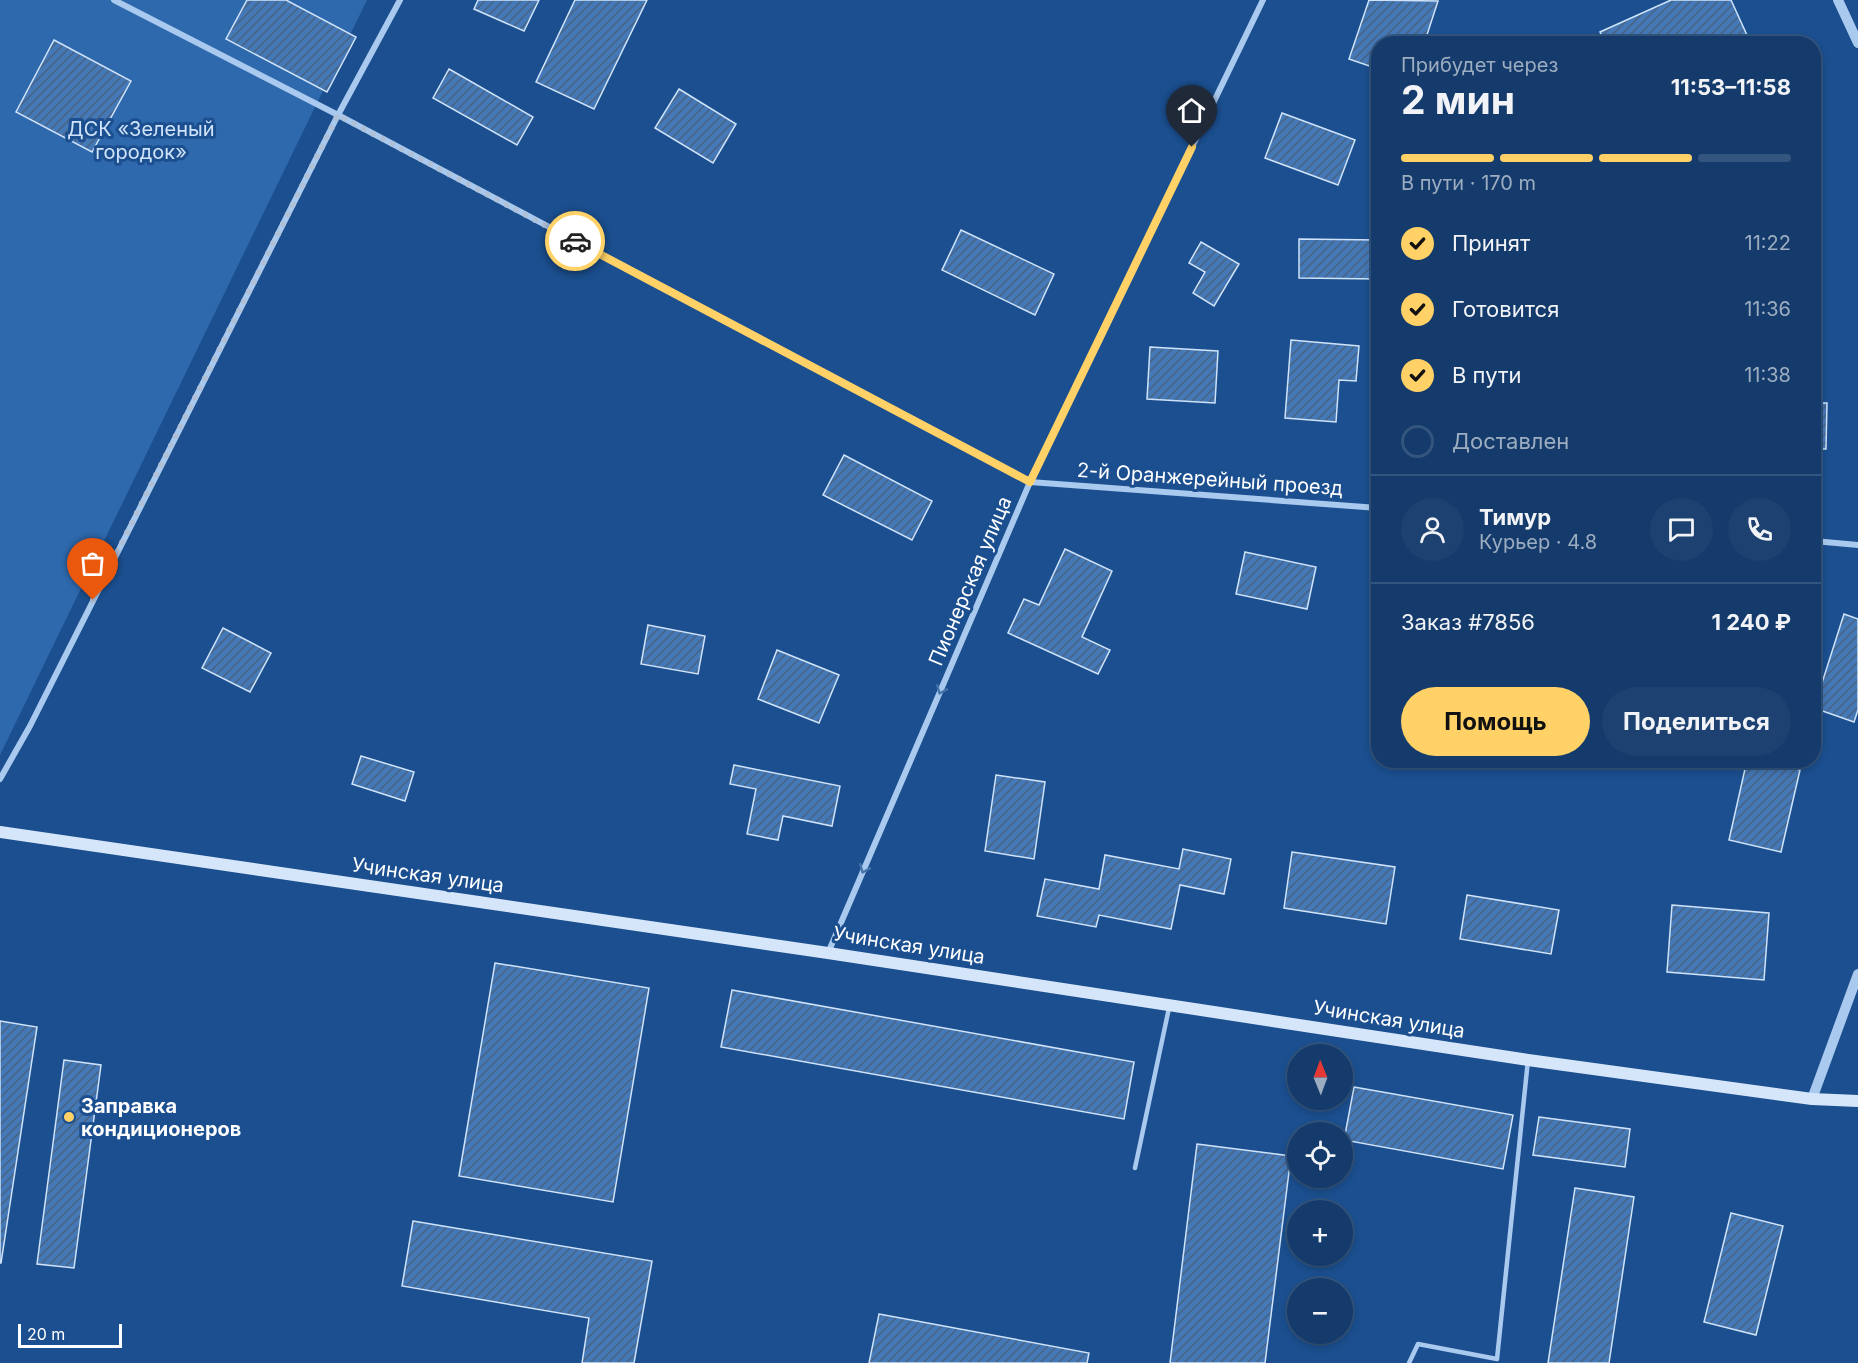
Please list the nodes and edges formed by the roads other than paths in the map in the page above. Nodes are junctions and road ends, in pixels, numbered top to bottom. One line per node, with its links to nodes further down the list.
1 (114, 0): 6 (street, 2-й Оранжерейный проезд)
2 (400, 0): 6 (street)
3 (1263, 0): 7 (street, Пионерская улица)
4 (1838, 0): 5 (street)
5 (1858, 43)
6 (338, 115): 7 (street, 2-й Оранжерейный проезд); 11 (street)
7 (1030, 482): 8 (street, 2-й Оранжерейный проезд); 13 (street, Пионерская улица, one-way to 13)
8 (1371, 507)
9 (1821, 542): 10 (street)
10 (1858, 545)
11 (0, 779)
12 (0, 832): 13 (main road, Учинская улица)
13 (828, 953): 15 (main road, Учинская улица)
14 (1858, 974): 17 (street)
15 (1170, 1005): 16 (main road, Учинская улица); 19 (lane)
16 (1528, 1060): 17 (main road, Учинская улица); 20 (lane)
17 (1812, 1099): 18 (main road, Учинская улица)
18 (1858, 1101)
19 (1135, 1168)
20 (1409, 1363)

